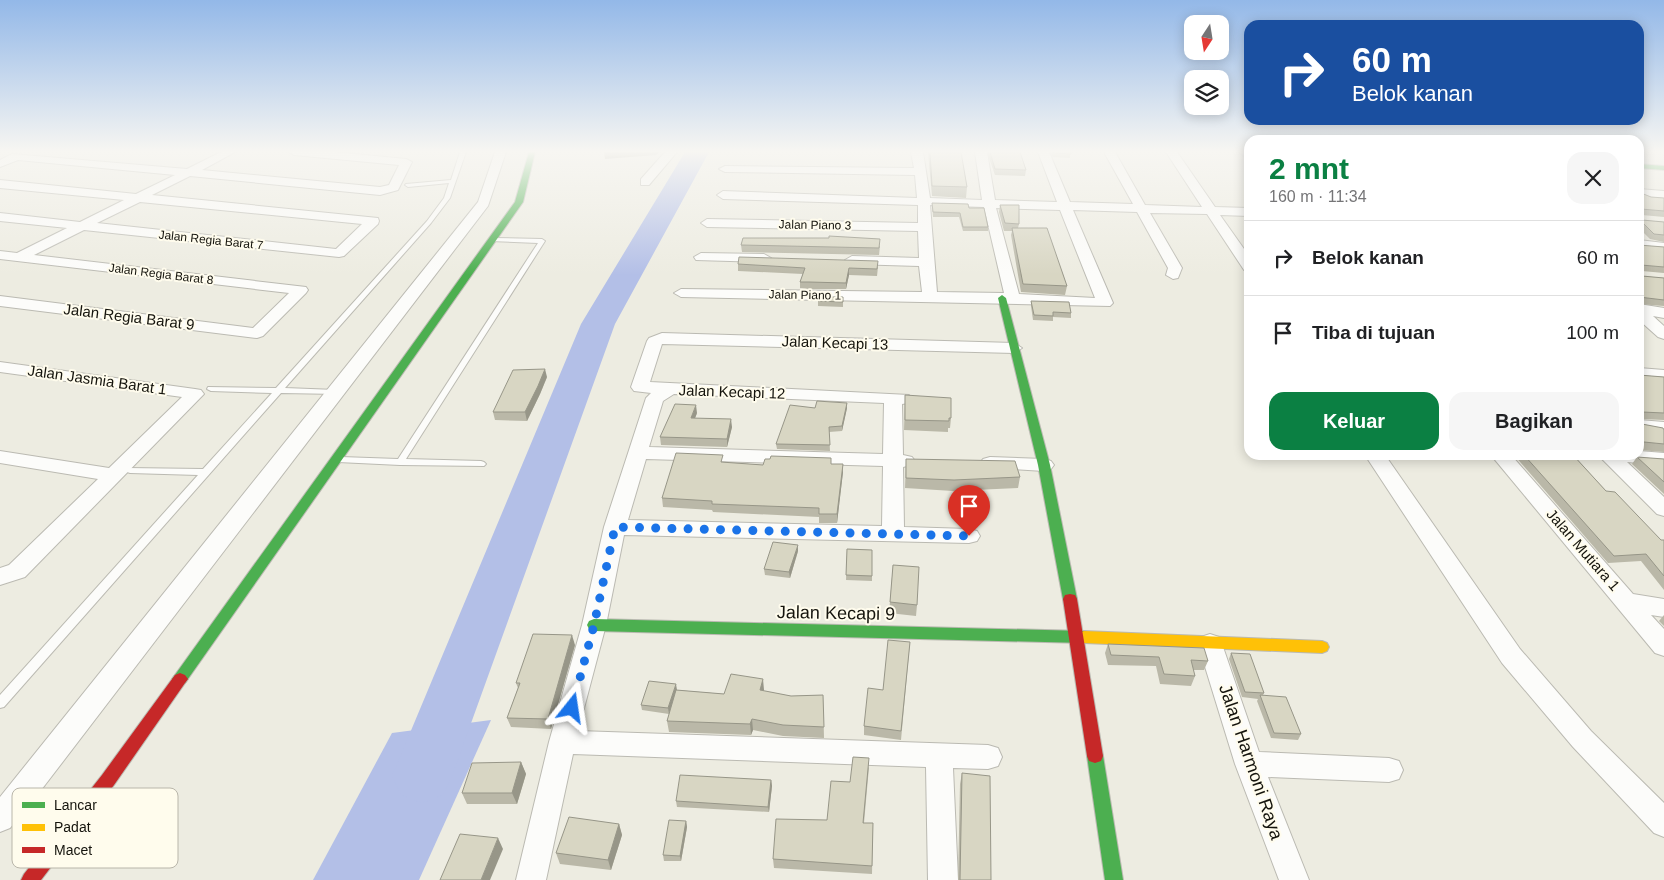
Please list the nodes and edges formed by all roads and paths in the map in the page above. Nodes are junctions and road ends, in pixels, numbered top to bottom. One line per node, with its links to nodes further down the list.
1 (90, 193): 12 (street)
2 (149, 193): 12 (street)
3 (449, 193): 51 (lane)
4 (487, 193): 53 (street)
5 (521, 193): 24 (street)
6 (923, 193): 13 (street)
7 (987, 193): 14 (street)
8 (1060, 193): 15 (street)
9 (1132, 193): 16 (street)
10 (1200, 193): 17 (street)
11 (723, 195): 13 (street)
12 (139, 198): 20 (street); 22 (street)
13 (924, 200): 14 (street); 23 (street)
14 (989, 203): 15 (street); 39 (street)
15 (1065, 206): 16 (street); 39 (street, Jalan Piano 1)
16 (1140, 208): 17 (street); 36 (street)
17 (1211, 210): 18 (street); 33 (street)
18 (1244, 212)
19 (0, 217): 22 (street, Jalan Regia Barat 7)
20 (373, 221): 27 (street)
21 (707, 223): 23 (street, Jalan Piano 3)
22 (82, 226): 27 (street, Jalan Regia Barat 7); 29 (street)
23 (924, 227): 34 (street)
24 (492, 240): 62 (street); 68 (lane)
25 (1644, 245): 26 (street)
26 (1664, 247)
27 (339, 253)
28 (0, 254): 29 (street, Jalan Regia Barat 8)
29 (20, 257): 35 (street); 44 (street, Jalan Regia Barat 8)
30 (701, 257): 31 (street)
31 (779, 258)
32 (838, 260): 34 (street)
33 (1244, 260)
34 (926, 262): 38 (street)
35 (0, 266)
36 (1173, 275)
37 (681, 293): 38 (street, Jalan Piano 1)
38 (930, 296): 39 (street, Jalan Piano 1)
39 (1008, 298): 46 (street)
40 (0, 301): 44 (street, Jalan Regia Barat 9)
41 (1644, 311): 42 (street)
42 (1664, 313)
43 (1644, 315): 45 (street)
44 (257, 333)
45 (1664, 334)
46 (1014, 348): 50 (street, Jalan Kecapi 13); 71 (street)
47 (0, 367): 52 (street, Jalan Jasmia Barat 1)
48 (1644, 373): 49 (street)
49 (1664, 375)
50 (671, 389): 54 (street, Jalan Kecapi 12); 58 (street, Jalan Kecapi 12)
51 (276, 390): 52 (lane); 53 (lane); 72 (lane)
52 (203, 392): 73 (street)
53 (336, 392): 92 (street)
54 (893, 399): 55 (street, Jalan Kecapi 12); 63 (street)
55 (919, 400)
56 (1644, 426): 57 (street)
57 (1664, 428)
58 (637, 453): 63 (street); 75 (street, Jalan Kecapi 12)
59 (0, 457): 73 (street)
60 (1644, 457): 61 (street)
61 (1664, 458)
62 (335, 460): 68 (lane); 93 (street)
63 (893, 460): 67 (street); 76 (street)
64 (1378, 460): 96 (street)
65 (1506, 460): 79 (street, Jalan Mutiara 1)
66 (1613, 460): 74 (street)
67 (922, 461)
68 (400, 462): 70 (lane)
69 (969, 463): 71 (street)
70 (480, 464)
71 (1044, 465): 82 (street)
72 (204, 472): 73 (lane); 86 (lane)
73 (122, 473): 78 (street)
74 (1664, 509)
75 (615, 527): 76 (street); 81 (street, Jalan Kecapi 12)
76 (893, 534): 77 (street)
77 (969, 536)
78 (0, 576)
79 (1628, 602): 80 (street); 84 (street, Jalan Mutiara 1)
80 (1664, 608)
81 (594, 625): 82 (street, Jalan Kecapi 9); 87 (street, Jalan Kecapi 12)
82 (1077, 637): 83 (street, Jalan Kecapi 9); 101 (street)
83 (1210, 644): 85 (street, Jalan Kecapi 9); 90 (street, Jalan Harmoni Raya)
84 (1664, 646)
85 (1322, 647)
86 (0, 703)
87 (562, 742): 88 (street); 99 (street, Jalan Kecapi 12)
88 (939, 755): 89 (street); 100 (street)
89 (988, 757)
90 (1249, 764): 91 (street); 102 (street, Jalan Harmoni Raya)
91 (1390, 770)
92 (25, 788)
93 (102, 788)
94 (12, 803): 95 (street)
95 (0, 818)
96 (1664, 823)
97 (39, 868): 98 (street)
98 (30, 880)
99 (531, 880)
100 (942, 880)
101 (1114, 880)
102 (1294, 880)

